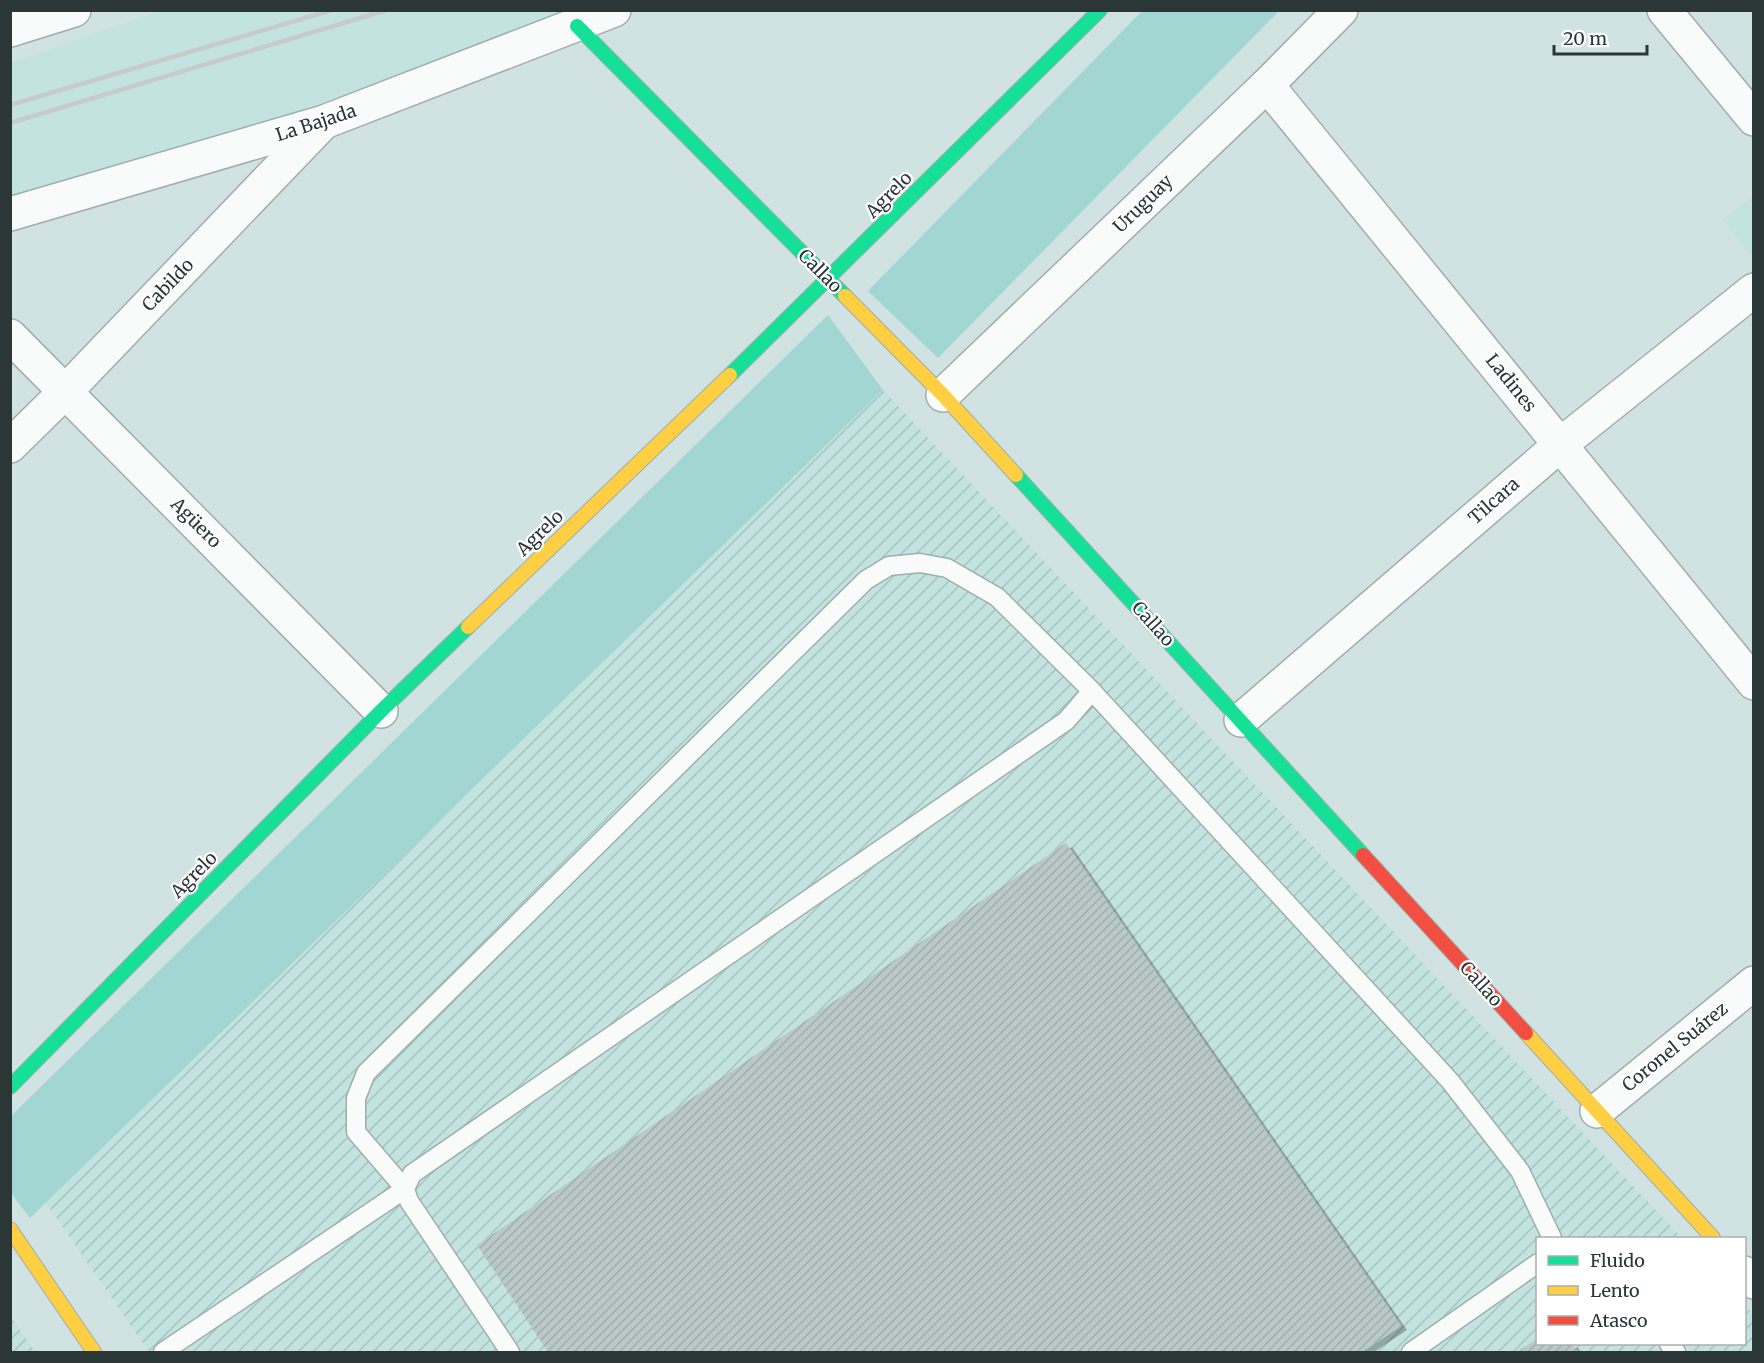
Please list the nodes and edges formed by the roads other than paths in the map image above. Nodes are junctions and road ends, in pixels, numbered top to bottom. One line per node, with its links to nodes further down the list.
1 (74, 10): 7 (street)
2 (614, 10): 6 (street, La Bajada)
3 (1100, 10): 12 (street, Agrelo)
4 (1341, 10): 8 (street, Uruguay)
5 (1664, 10): 9 (street)
6 (577, 26): 10 (street, La Bajada); 12 (street, Callao)
7 (10, 30)
8 (1267, 85): 16 (street, Uruguay); 17 (street, Ladines)
9 (1754, 119)
10 (324, 122): 11 (street, La Bajada); 15 (street, Cabildo)
11 (10, 214)
12 (828, 280): 16 (street, Callao); 21 (street, Agrelo)
13 (1754, 290): 17 (street, Tilcara)
14 (10, 336): 15 (street, Agüero)
15 (66, 391): 18 (street, Cabildo); 21 (street, Agüero)
16 (943, 394): 22 (street, Callao)
17 (1561, 444): 19 (street, Ladines); 22 (street, Tilcara)
18 (10, 446)
19 (1754, 682)
20 (1092, 691): 26 (lane); 26 (lane); 28 (lane)
21 (381, 711): 24 (street, Agrelo)
22 (1240, 720): 25 (street, Callao)
23 (1754, 983): 25 (street, Coronel Suárez)
24 (10, 1086)
25 (1597, 1111): 29 (street, Callao)
26 (405, 1189): 32 (lane); 33 (lane)
27 (10, 1229): 31 (street)
28 (1551, 1237)
29 (1711, 1237)
30 (1536, 1264): 34 (lane)
31 (94, 1353)
32 (163, 1353)
33 (510, 1353)
34 (1411, 1353)

